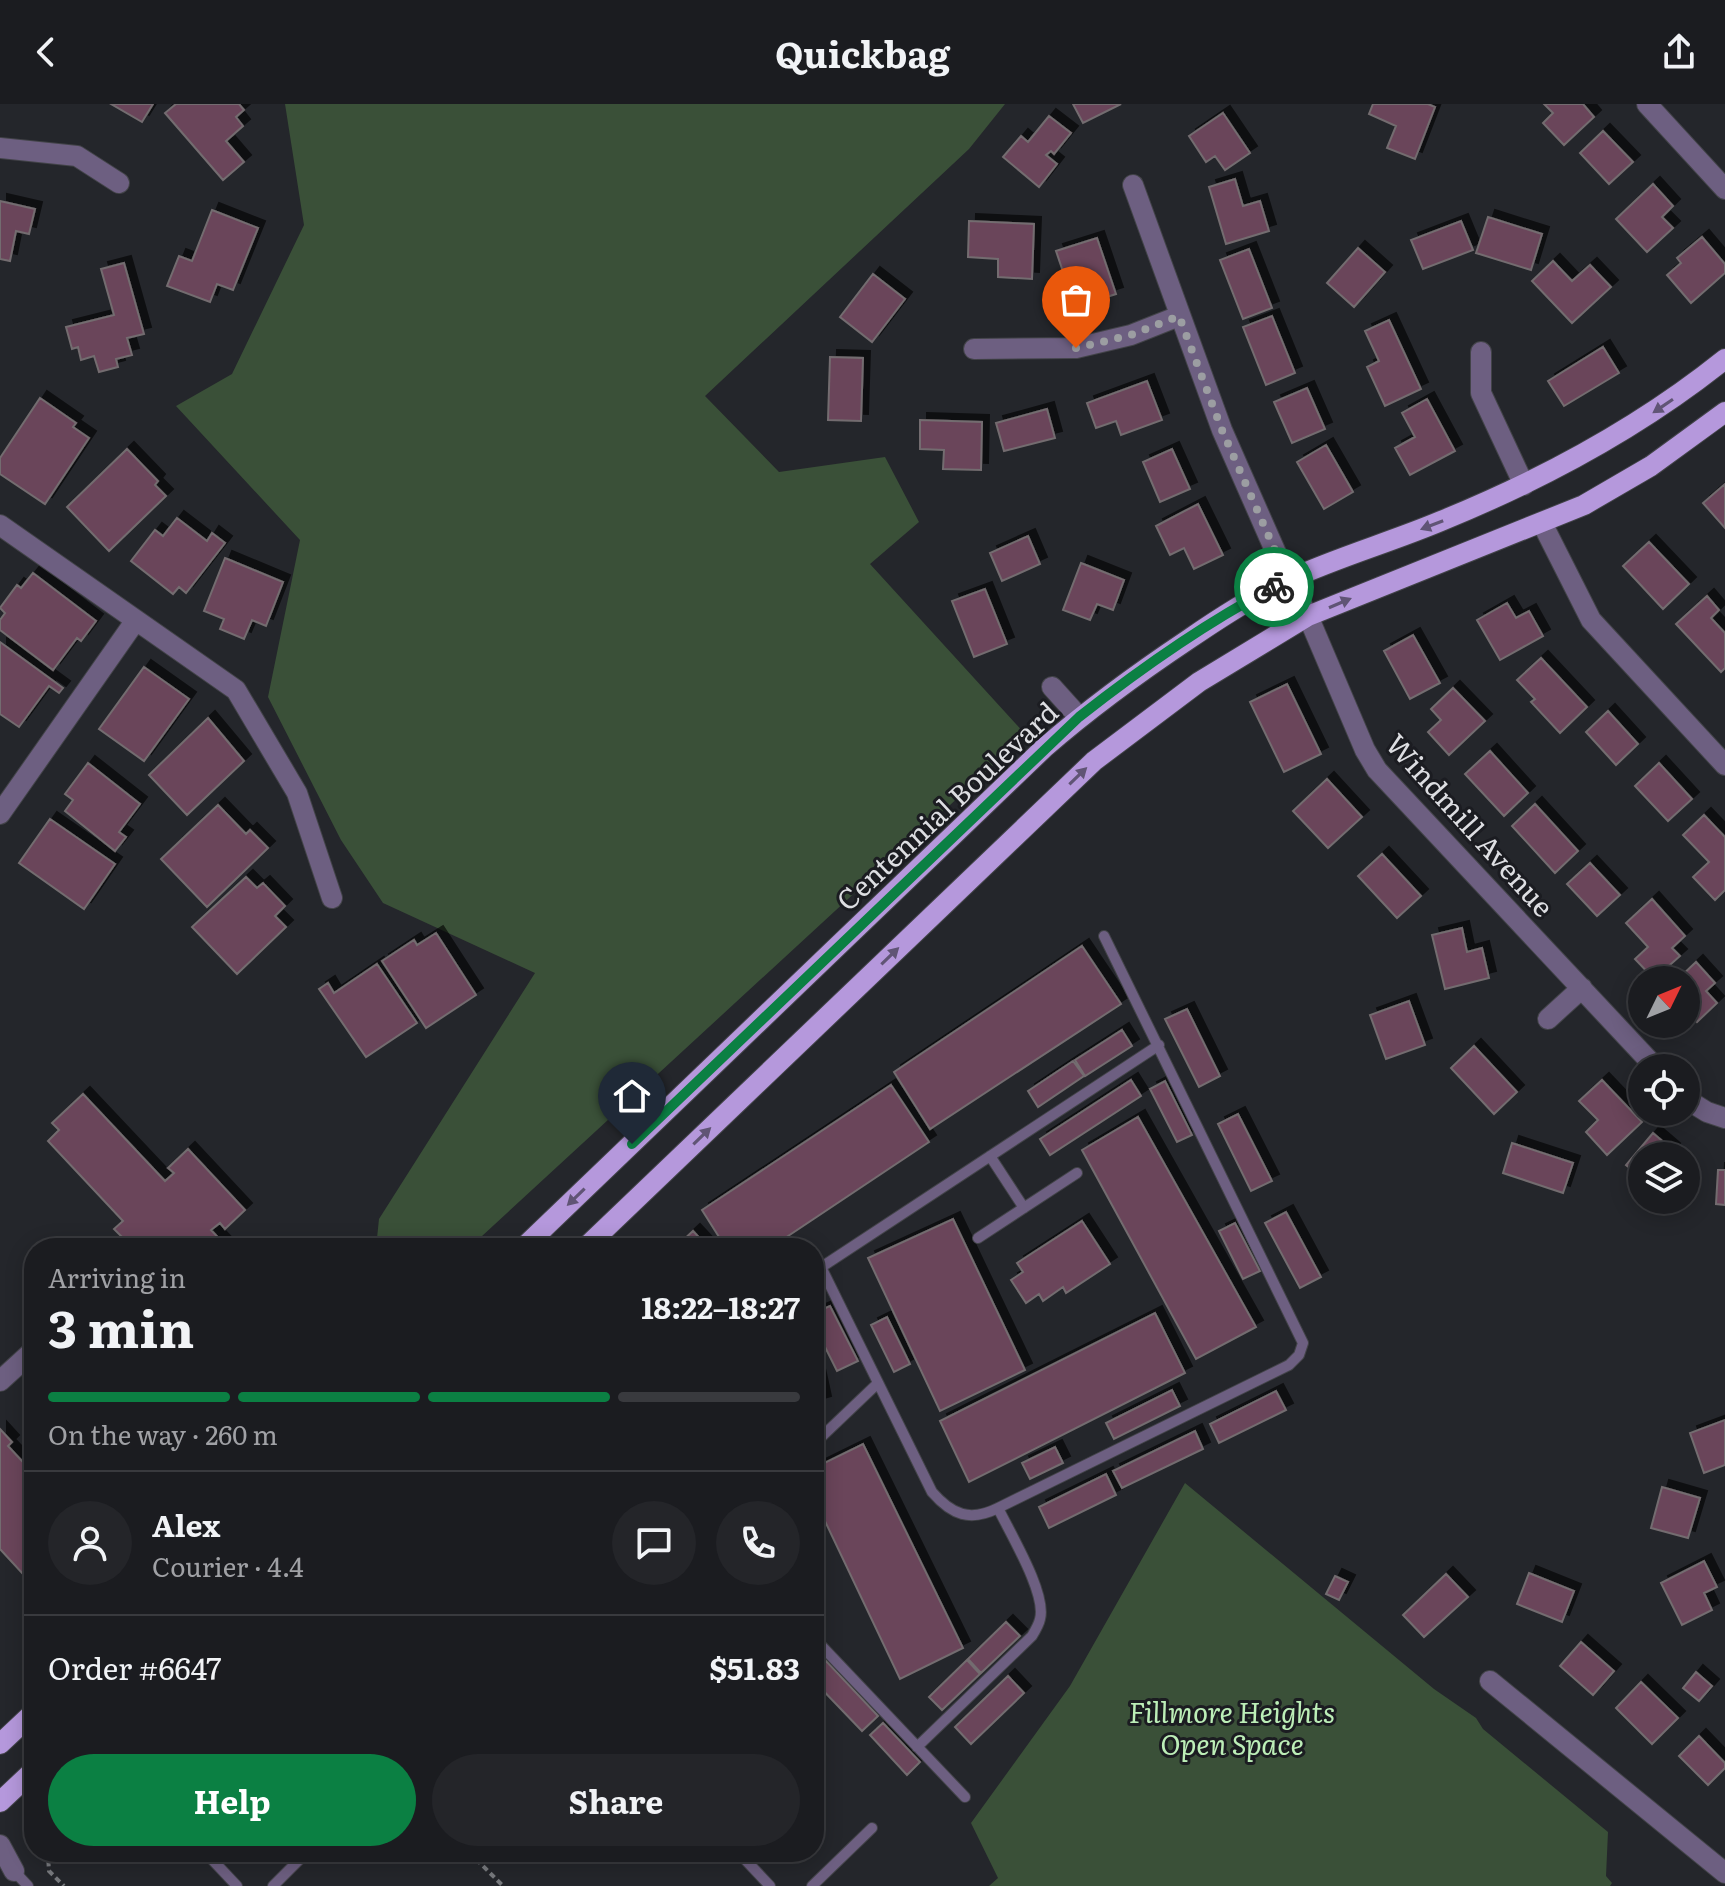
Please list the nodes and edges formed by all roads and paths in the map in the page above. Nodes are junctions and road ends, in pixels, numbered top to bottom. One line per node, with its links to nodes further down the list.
1 (1647, 104): 5 (street)
2 (0, 148): 3 (street)
3 (119, 183)
4 (1133, 185): 6 (street, Windmill Avenue)
5 (1725, 189)
6 (1179, 316): 7 (street); 14 (street, Windmill Avenue)
7 (974, 349)
8 (1481, 352): 11 (street)
9 (1725, 359): 11 (main road, Centennial Boulevard, one-way to 11)
10 (1725, 412): 12 (main road)
11 (1524, 485): 14 (main road, Centennial Boulevard, one-way to 14)
12 (1542, 523): 15 (main road, one-way to 12); 19 (street)
13 (0, 525): 16 (street)
14 (1288, 580): 15 (street, Windmill Avenue); 18 (main road, Centennial Boulevard)
15 (1308, 616): 23 (street, Windmill Avenue); 35 (main road, one-way to 15)
16 (136, 620): 20 (street); 21 (street)
17 (1052, 687): 18 (street)
18 (1079, 717): 32 (main road, Centennial Boulevard, one-way to 32)
19 (1725, 765)
20 (0, 814)
21 (332, 898)
22 (1104, 936): 25 (lane)
23 (1582, 988): 24 (street); 26 (street, Windmill Avenue)
24 (1548, 1019)
25 (1159, 1045): 29 (lane); 43 (lane)
26 (1643, 1054)
27 (1700, 1108): 28 (street)
28 (1725, 1118)
29 (990, 1156): 31 (lane); 37 (lane)
30 (1077, 1173): 31 (lane)
31 (1024, 1208): 36 (lane)
32 (540, 1232): 33 (main road, Centennial Boulevard); 34 (lane)
33 (534, 1238)
34 (546, 1238)
35 (595, 1238)
36 (978, 1238)
37 (824, 1265)
38 (824, 1280): 41 (lane)
39 (24, 1359): 40 (street)
40 (0, 1381)
41 (878, 1383): 42 (lane); 43 (lane)
42 (824, 1434)
43 (998, 1508): 48 (lane)
44 (824, 1649): 48 (lane)
45 (1490, 1681): 60 (street)
46 (24, 1721): 47 (main road)
47 (0, 1744)
48 (917, 1747): 50 (lane)
49 (24, 1779): 51 (main road)
50 (965, 1797)
51 (0, 1802)
52 (872, 1828): 66 (lane)
53 (0, 1845): 59 (street)
54 (48, 1862): 61 (path)
55 (214, 1862): 62 (lane)
56 (297, 1862): 63 (lane)
57 (479, 1862): 64 (path)
58 (747, 1862): 65 (lane)
59 (14, 1873)
60 (1725, 1873)
61 (64, 1886)
62 (237, 1886)
63 (273, 1886)
64 (503, 1886)
65 (770, 1886)
66 (812, 1886)

